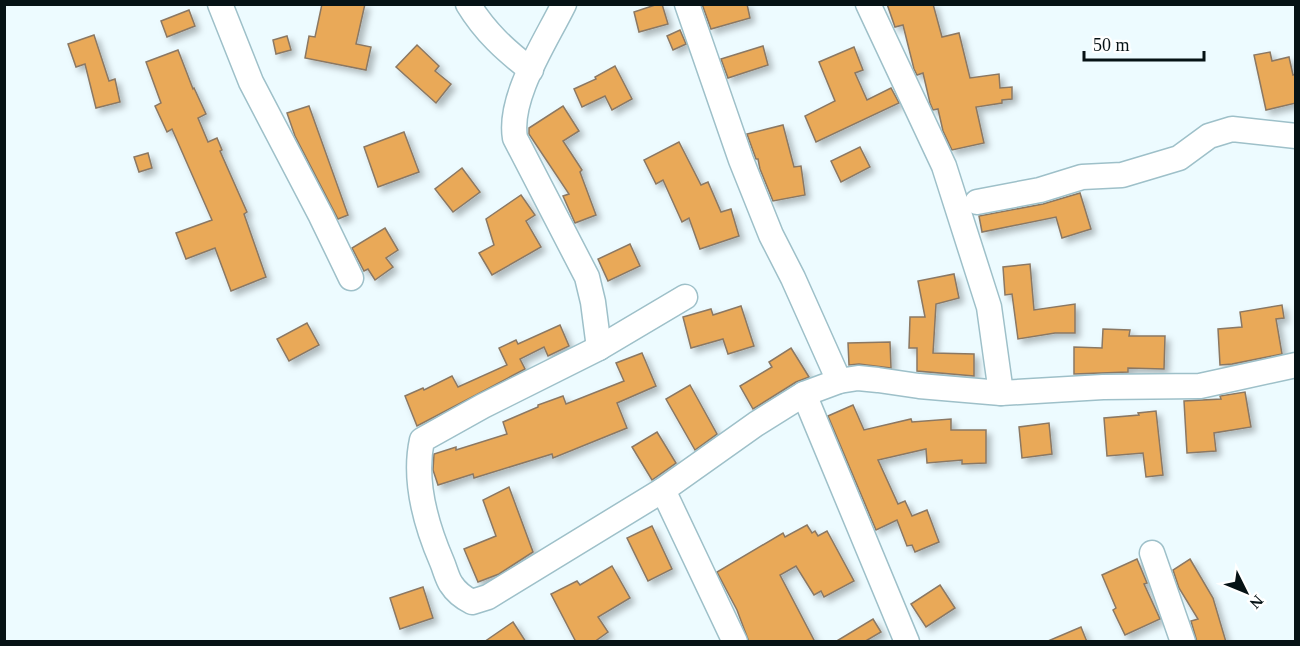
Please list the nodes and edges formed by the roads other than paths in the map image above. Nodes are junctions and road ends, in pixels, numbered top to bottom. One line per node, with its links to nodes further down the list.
1 (220, 4): 9 (street)
2 (468, 4): 6 (street)
3 (564, 4): 6 (street)
4 (687, 4): 13 (street)
5 (868, 4): 14 (street)
6 (531, 70): 11 (street)
7 (1296, 136): 8 (street)
8 (978, 202)
9 (351, 278)
10 (685, 297): 11 (street)
11 (599, 348): 16 (street)
12 (1296, 365): 14 (street)
13 (839, 381): 14 (street); 15 (street)
14 (1001, 393)
15 (804, 394): 16 (street); 19 (street)
16 (663, 490): 18 (street)
17 (1152, 553): 20 (street)
18 (735, 642)
19 (907, 642)
20 (1183, 642)

